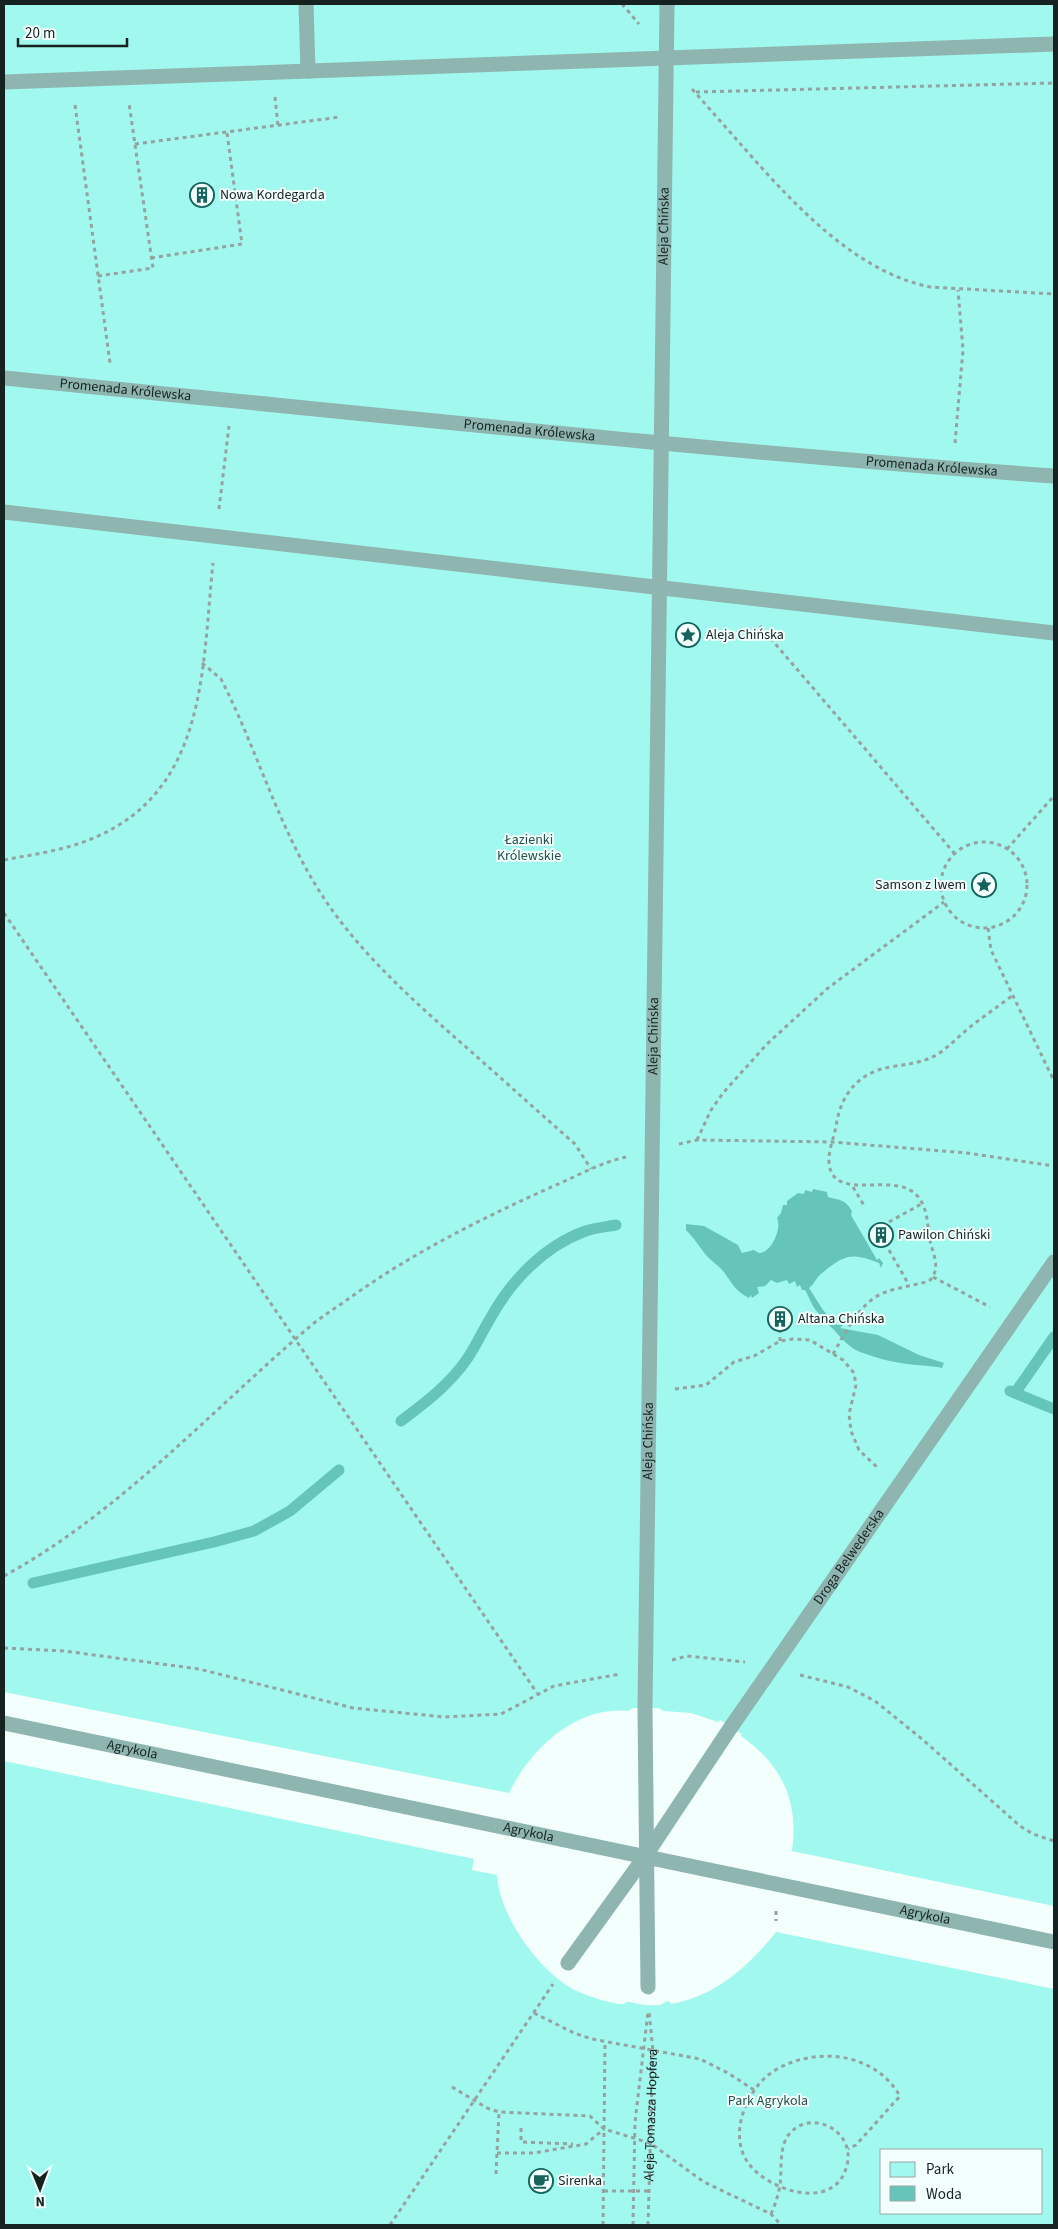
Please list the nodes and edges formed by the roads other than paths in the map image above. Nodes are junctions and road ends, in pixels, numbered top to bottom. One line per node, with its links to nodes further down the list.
1 (306, 4): 5 (street)
2 (667, 4): 4 (street, Aleja Chińska)
3 (1054, 44): 4 (street)
4 (666, 57): 5 (street); 8 (street, Aleja Chińska)
5 (308, 70): 6 (street)
6 (4, 82)
7 (4, 378): 8 (street, Promenada Królewska)
8 (662, 442): 9 (street, Promenada Królewska); 11 (street, Aleja Chińska)
9 (1054, 476)
10 (4, 512): 11 (street)
11 (660, 587): 12 (street); 15 (street, Aleja Chińska)
12 (1054, 633)
13 (1054, 1262): 15 (street, Droga Belwederska)
14 (4, 1723): 15 (street, Agrykola)
15 (646, 1855): 16 (street, Agrykola); 17 (street, Droga Belwederska); 18 (street)
16 (1054, 1942)
17 (568, 1963)
18 (648, 1987)

